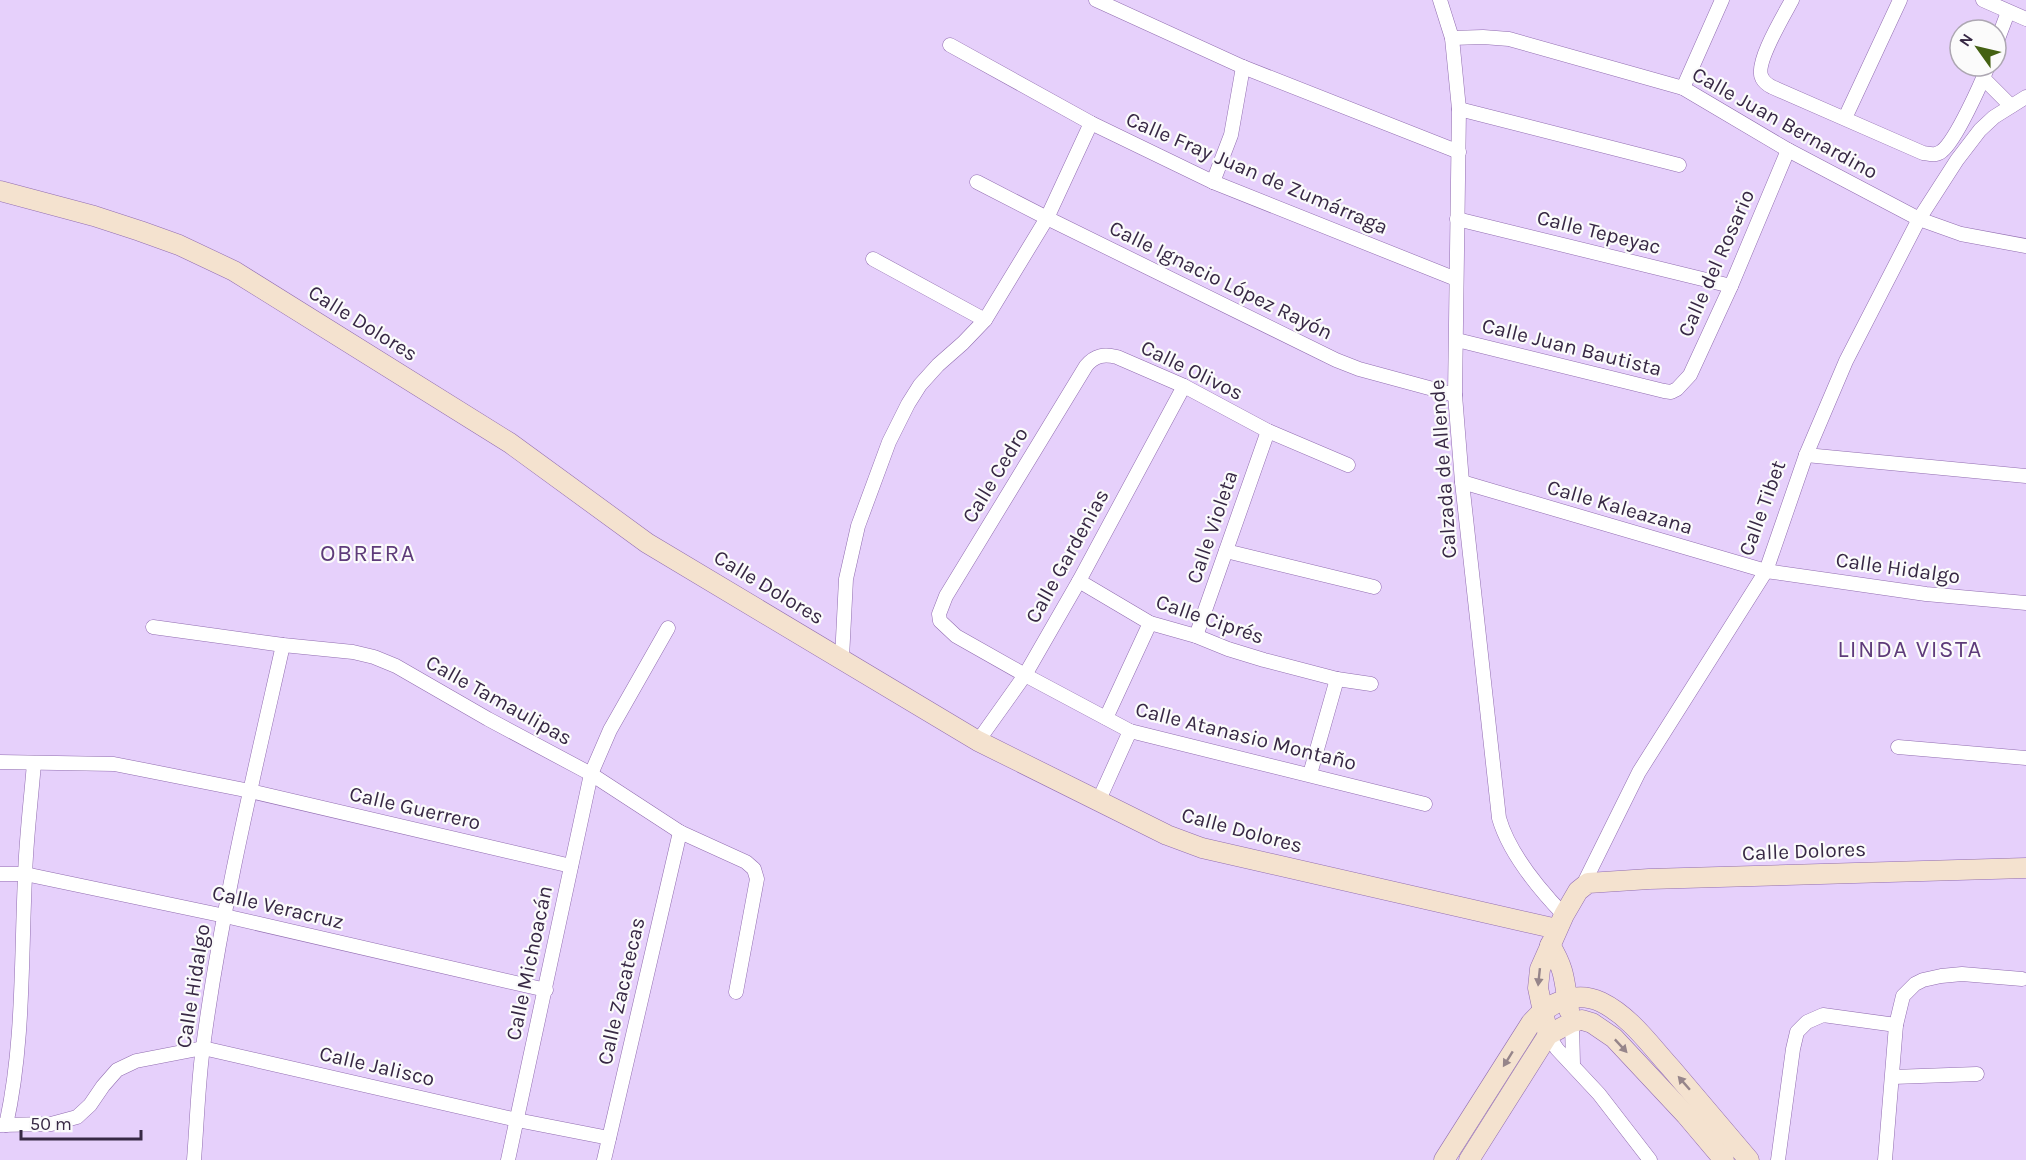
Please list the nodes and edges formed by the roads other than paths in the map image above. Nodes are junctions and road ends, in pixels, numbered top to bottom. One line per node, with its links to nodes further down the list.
1 (1096, 0): 12 (street)
2 (1440, 0): 10 (street, Calzada de Allende)
3 (1722, 0): 15 (street)
4 (1792, 0): 19 (street)
5 (1900, 0): 19 (street)
6 (1983, 0): 7 (street)
7 (2008, 12): 8 (street); 9 (street)
8 (2006, 18)
9 (2026, 20)
10 (1452, 38): 15 (street, Calle Juan Bernardino); 18 (street, Calzada de Allende)
11 (950, 45): 20 (street, Calle Fray Juan de Zumárraga)
12 (1243, 67): 22 (street); 25 (street)
13 (1983, 78): 19 (street)
14 (1990, 78): 17 (street)
15 (1683, 88): 21 (street, Calle Juan Bernardino)
16 (2026, 96): 17 (street, Calle Tibet)
17 (2011, 106): 29 (street, Calle Tibet)
18 (1459, 109): 22 (street, Calzada de Allende); 23 (street)
19 (1845, 118)
20 (1090, 123): 25 (street, Calle Fray Juan de Zumárraga); 27 (street)
21 (1788, 150): 29 (street, Calle Juan Bernardino); 33 (street, Calle del Rosario)
22 (1459, 152): 28 (street, Calzada de Allende)
23 (1679, 165)
24 (977, 182): 27 (street, Calle Ignacio López Rayón)
25 (1213, 182): 32 (street, Calle Fray Juan de Zumárraga)
26 (0, 191): 56 (street, Calle Dolores)
27 (1047, 218): 34 (street); 39 (street, Calle Ignacio López Rayón)
28 (1457, 219): 32 (street, Calzada de Allende); 33 (street, Calle Tepeyac)
29 (1919, 219): 30 (street, Calle Juan Bernardino); 41 (street, Calle Tibet)
30 (2026, 246)
31 (873, 258): 34 (street)
32 (1456, 279): 35 (street, Calzada de Allende)
33 (1731, 286): 38 (street, Calle del Rosario)
34 (985, 320): 56 (street)
35 (1456, 340): 38 (street, Calle Juan Bautista); 39 (street, Calzada de Allende)
36 (1096, 357): 37 (street, Calle Olivos); 50 (street, Calle Cedro)
37 (1184, 386): 40 (street, Calle Olivos); 47 (street, Calle Gardenias)
38 (1677, 390)
39 (1455, 395): 44 (street, Calzada de Allende)
40 (1268, 431): 42 (street, Calle Olivos); 45 (street, Calle Violeta)
41 (1806, 455): 43 (street); 46 (street, Calle Tibet)
42 (1348, 465)
43 (2026, 476)
44 (1462, 482): 46 (street, Calle Kaleazana); 79 (street, Calzada de Allende)
45 (1226, 551): 48 (street); 54 (street, Calle Violeta)
46 (1766, 571): 49 (street, Calle Hidalgo); 77 (street, Calle Tibet)
47 (1079, 581): 51 (street, Calle Ciprés); 57 (street, Calle Gardenias)
48 (1374, 587)
49 (2026, 603)
50 (940, 621): 57 (street, Calle Atanasio Montaño)
51 (1150, 623): 54 (street, Calle Ciprés); 60 (street)
52 (153, 627): 55 (street, Calle Tamaulipas)
53 (668, 628): 67 (street, Calle Michoacán)
54 (1196, 636): 58 (street, Calle Ciprés)
55 (283, 645): 67 (street, Calle Tamaulipas); 69 (street, Calle Hidalgo)
56 (842, 658): 62 (street, Calle Dolores)
57 (1025, 675): 60 (street, Calle Atanasio Montaño); 62 (street, Calle Gardenias)
58 (1337, 679): 59 (street, Calle Ciprés); 68 (street)
59 (1371, 684)
60 (1106, 718): 61 (street, Calle Atanasio Montaño)
61 (1130, 731): 68 (street, Calle Atanasio Montaño); 70 (street)
62 (978, 741): 70 (street, Calle Dolores)
63 (1898, 747): 64 (street)
64 (2026, 758)
65 (0, 762): 66 (street, Calle Guerrero)
66 (34, 763): 69 (street, Calle Guerrero); 76 (street)
67 (591, 774): 72 (street, Calle Tamaulipas); 73 (street, Calle Michoacán)
68 (1310, 774): 71 (street, Calle Atanasio Montaño)
69 (250, 791): 73 (street, Calle Guerrero); 78 (street, Calle Hidalgo)
70 (1098, 802): 79 (street, Calle Dolores)
71 (1425, 804)
72 (680, 832): 82 (street, Calle Tamaulipas); 95 (street, Calle Zacatecas)
73 (571, 866): 81 (street, Calle Michoacán)
74 (2026, 868): 77 (street, Calle Dolores)
75 (0, 874): 76 (street, Calle Veracruz)
76 (25, 874): 78 (street, Calle Veracruz); 94 (street)
77 (1583, 885): 79 (street, Calle Tibet)
78 (225, 916): 81 (street, Calle Veracruz); 88 (street, Calle Hidalgo)
79 (1557, 930): 83 (street); 84 (street, Calle Tibet, one-way to 84)
80 (2022, 979): 86 (street)
81 (546, 990): 93 (street, Calle Michoacán)
82 (736, 992)
83 (1567, 998): 84 (street); 85 (street); 92 (street, one-way to 83)
84 (1542, 1011): 87 (street, Calle Tibet); 99 (street, one-way to 99)
85 (1572, 1022): 87 (street); 89 (street); 92 (street, one-way to 92)
86 (1896, 1024): 91 (street); 104 (street)
87 (1548, 1035): 89 (street); 100 (street)
88 (203, 1048): 93 (street, Calle Jalisco); 94 (street, Calle Jalisco); 96 (street, Calle Hidalgo)
89 (1573, 1065): 101 (street)
90 (1977, 1074): 91 (street)
91 (1893, 1077): 105 (street)
92 (1694, 1110): 102 (street); 103 (street)
93 (517, 1120): 95 (street, Calle Jalisco); 97 (street, Calle Michoacán)
94 (3, 1125)
95 (609, 1138): 98 (street, Calle Zacatecas)
96 (194, 1160)
97 (508, 1160)
98 (604, 1160)
99 (1444, 1160)
100 (1469, 1160)
101 (1650, 1160)
102 (1724, 1160)
103 (1749, 1160)
104 (1778, 1160)
105 (1885, 1160)

